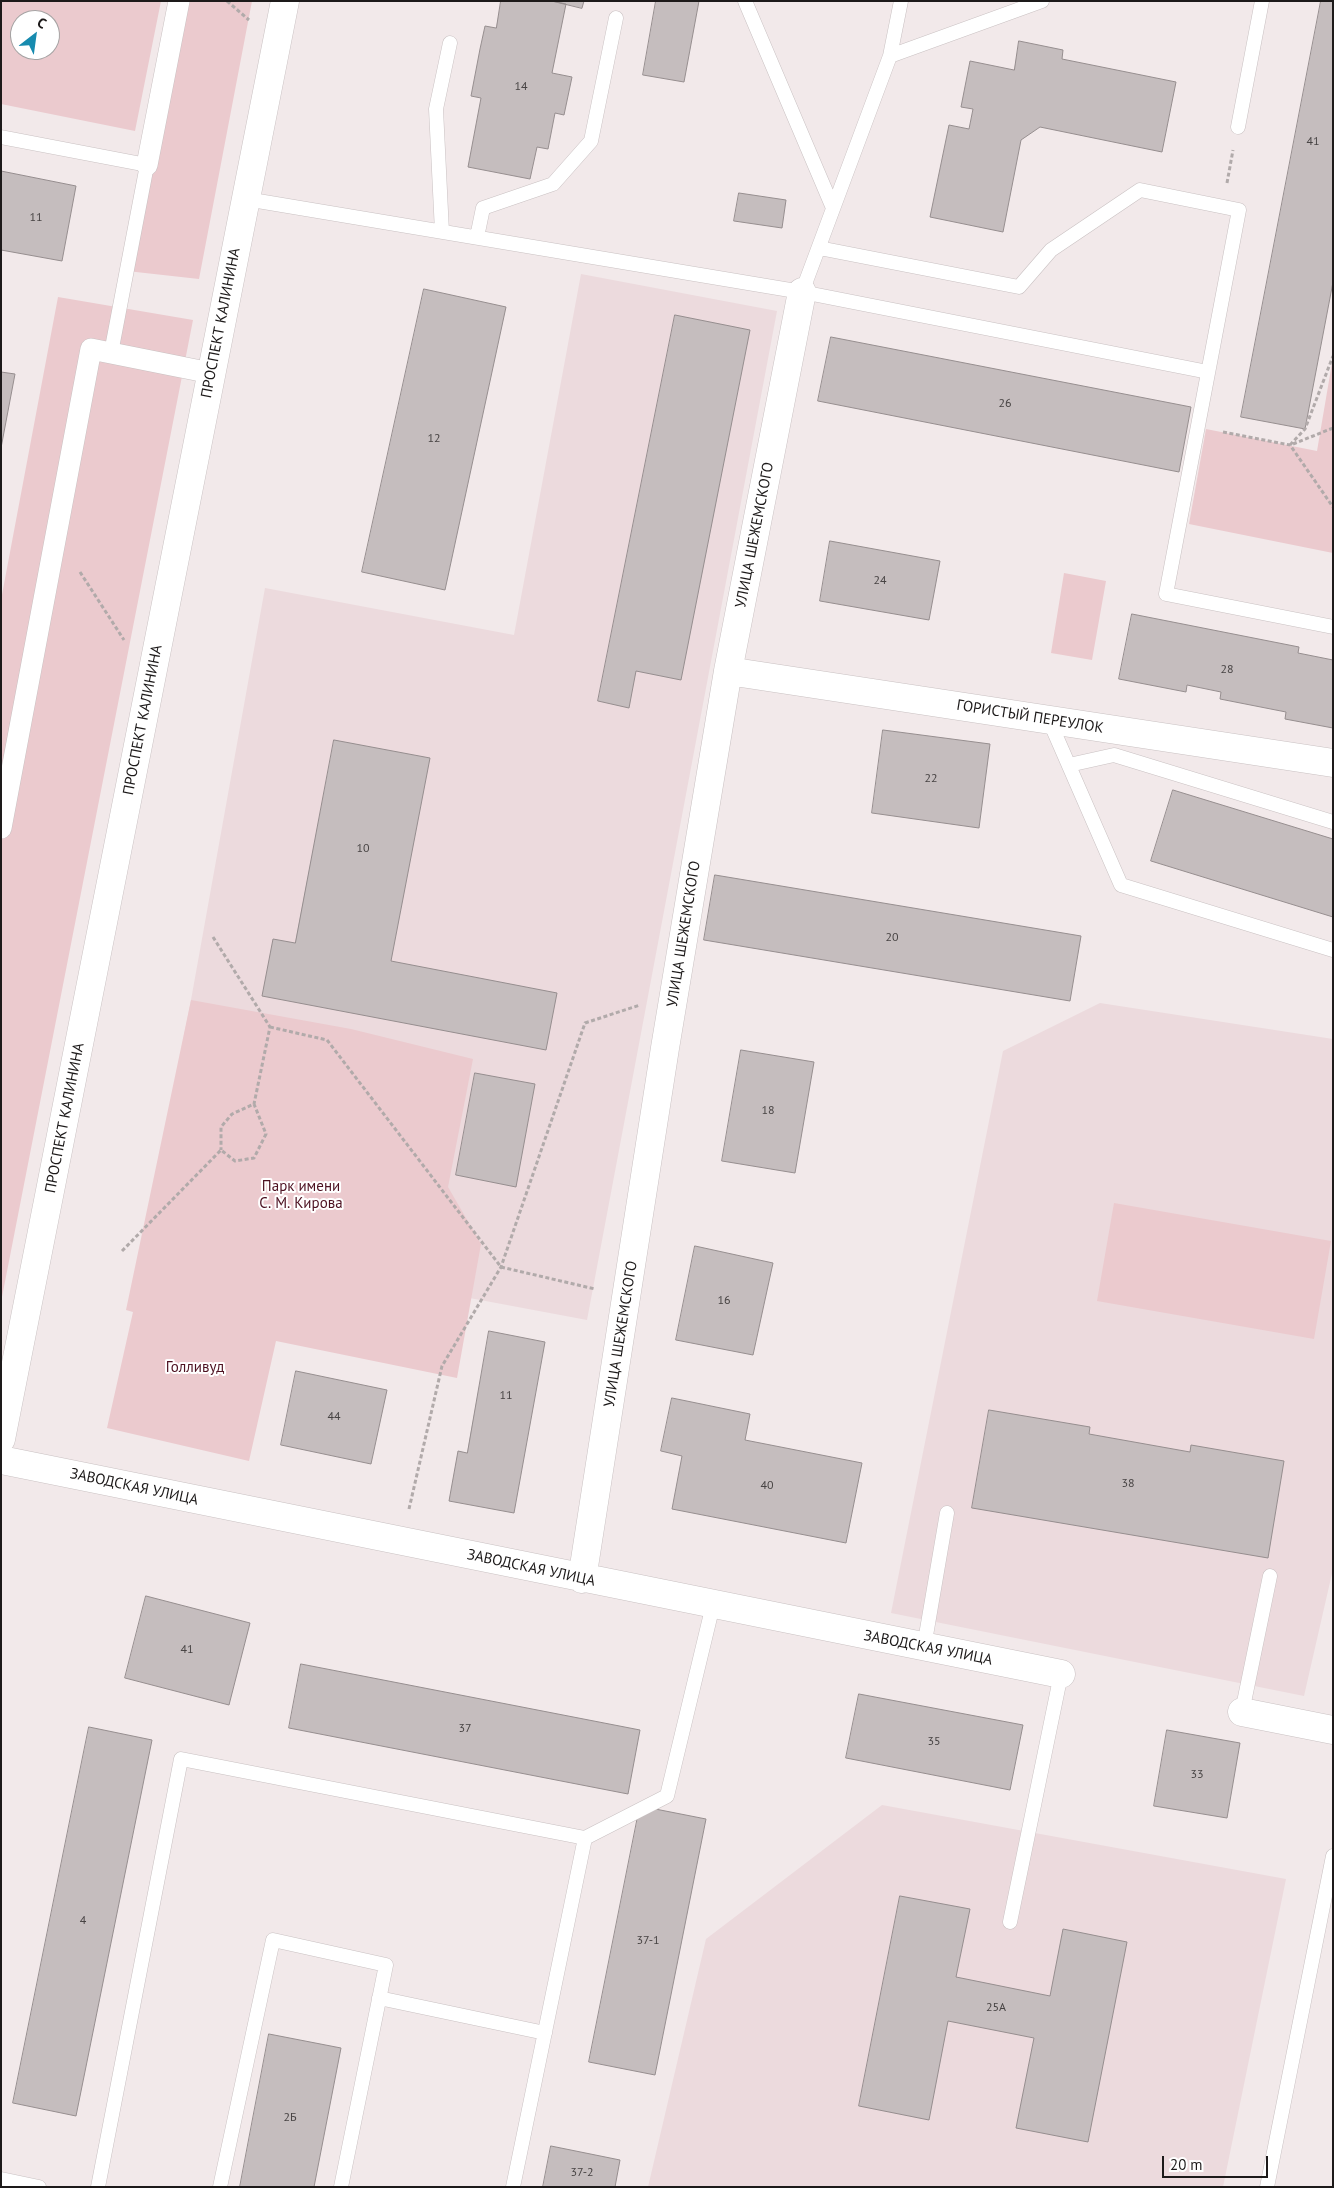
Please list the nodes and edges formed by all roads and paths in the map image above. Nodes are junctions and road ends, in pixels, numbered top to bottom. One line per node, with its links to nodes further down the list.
1 (178, 1): 12 (street)
2 (285, 1): 13 (street, ПРОСПЕКТ КАЛИНИНА)
3 (745, 1): 15 (lane)
4 (901, 1): 9 (lane)
5 (1042, 1): 9 (lane)
6 (1262, 1): 10 (lane)
7 (616, 18): 17 (lane)
8 (450, 43): 16 (lane)
9 (890, 56): 15 (lane)
10 (1238, 127): 14 (path)
11 (1, 137): 12 (lane)
12 (147, 165): 20 (lane)
13 (246, 199): 16 (lane); 23 (street, ПРОСПЕКТ КАЛИНИНА)
14 (1223, 206): 18 (lane); 22 (lane)
15 (834, 208): 18 (lane)
16 (442, 232): 17 (lane)
17 (477, 238): 19 (lane)
18 (819, 248): 19 (lane)
19 (802, 292): 22 (lane); 30 (street, УЛИЦА ШЕЖЕМСКОГО)
20 (111, 353): 23 (street); 28 (street)
21 (1333, 356): 26 (path)
22 (1208, 372): 24 (lane)
23 (212, 373): 31 (street, ПРОСПЕКТ КАЛИНИНА)
24 (1198, 427): 26 (path); 29 (lane)
25 (1333, 428): 26 (path)
26 (1290, 445): 27 (path)
27 (1333, 507)
28 (56, 536): 31 (path); 36 (street)
29 (1333, 627)
30 (728, 671): 32 (street, ГОРИСТЫЙ ПЕРЕУЛОК); 39 (street, УЛИЦА ШЕЖЕМСКОГО)
31 (151, 680): 46 (street, ПРОСПЕКТ КАЛИНИНА)
32 (1049, 720): 33 (street, ГОРИСТЫЙ ПЕРЕУЛОК); 34 (lane)
33 (1333, 763)
34 (1069, 765): 35 (lane); 38 (lane)
35 (1333, 822)
36 (1, 828)
37 (213, 937): 40 (path)
38 (1333, 950)
39 (674, 994): 44 (path); 45 (street, УЛИЦА ШЕЖЕМСКОГО)
40 (270, 1027): 41 (path); 44 (path)
41 (254, 1104): 42 (path); 42 (path)
42 (221, 1150): 43 (path)
43 (122, 1251)
44 (501, 1268): 45 (path); 49 (path)
45 (626, 1296): 51 (street, УЛИЦА ШЕЖЕМСКОГО)
46 (1, 1439)
47 (1, 1460): 49 (street, ЗАВОДСКАЯ УЛИЦА)
48 (947, 1512): 53 (lane)
49 (402, 1542): 51 (street, ЗАВОДСКАЯ УЛИЦА)
50 (1270, 1576): 55 (lane)
51 (582, 1579): 52 (street, ЗАВОДСКАЯ УЛИЦА)
52 (713, 1605): 53 (street, ЗАВОДСКАЯ УЛИЦА); 57 (lane)
53 (924, 1647): 54 (street, ЗАВОДСКАЯ УЛИЦА)
54 (1061, 1674): 59 (lane)
55 (1242, 1712): 56 (street)
56 (1333, 1730)
57 (585, 1838): 61 (lane); 64 (lane)
58 (1333, 1856): 68 (lane)
59 (1010, 1922)
60 (379, 1998): 61 (lane); 65 (lane); 66 (lane)
61 (546, 2033): 67 (lane)
62 (1, 2179): 63 (lane)
63 (39, 2187)
64 (98, 2187)
65 (220, 2187)
66 (341, 2187)
67 (513, 2187)
68 (1267, 2187)

